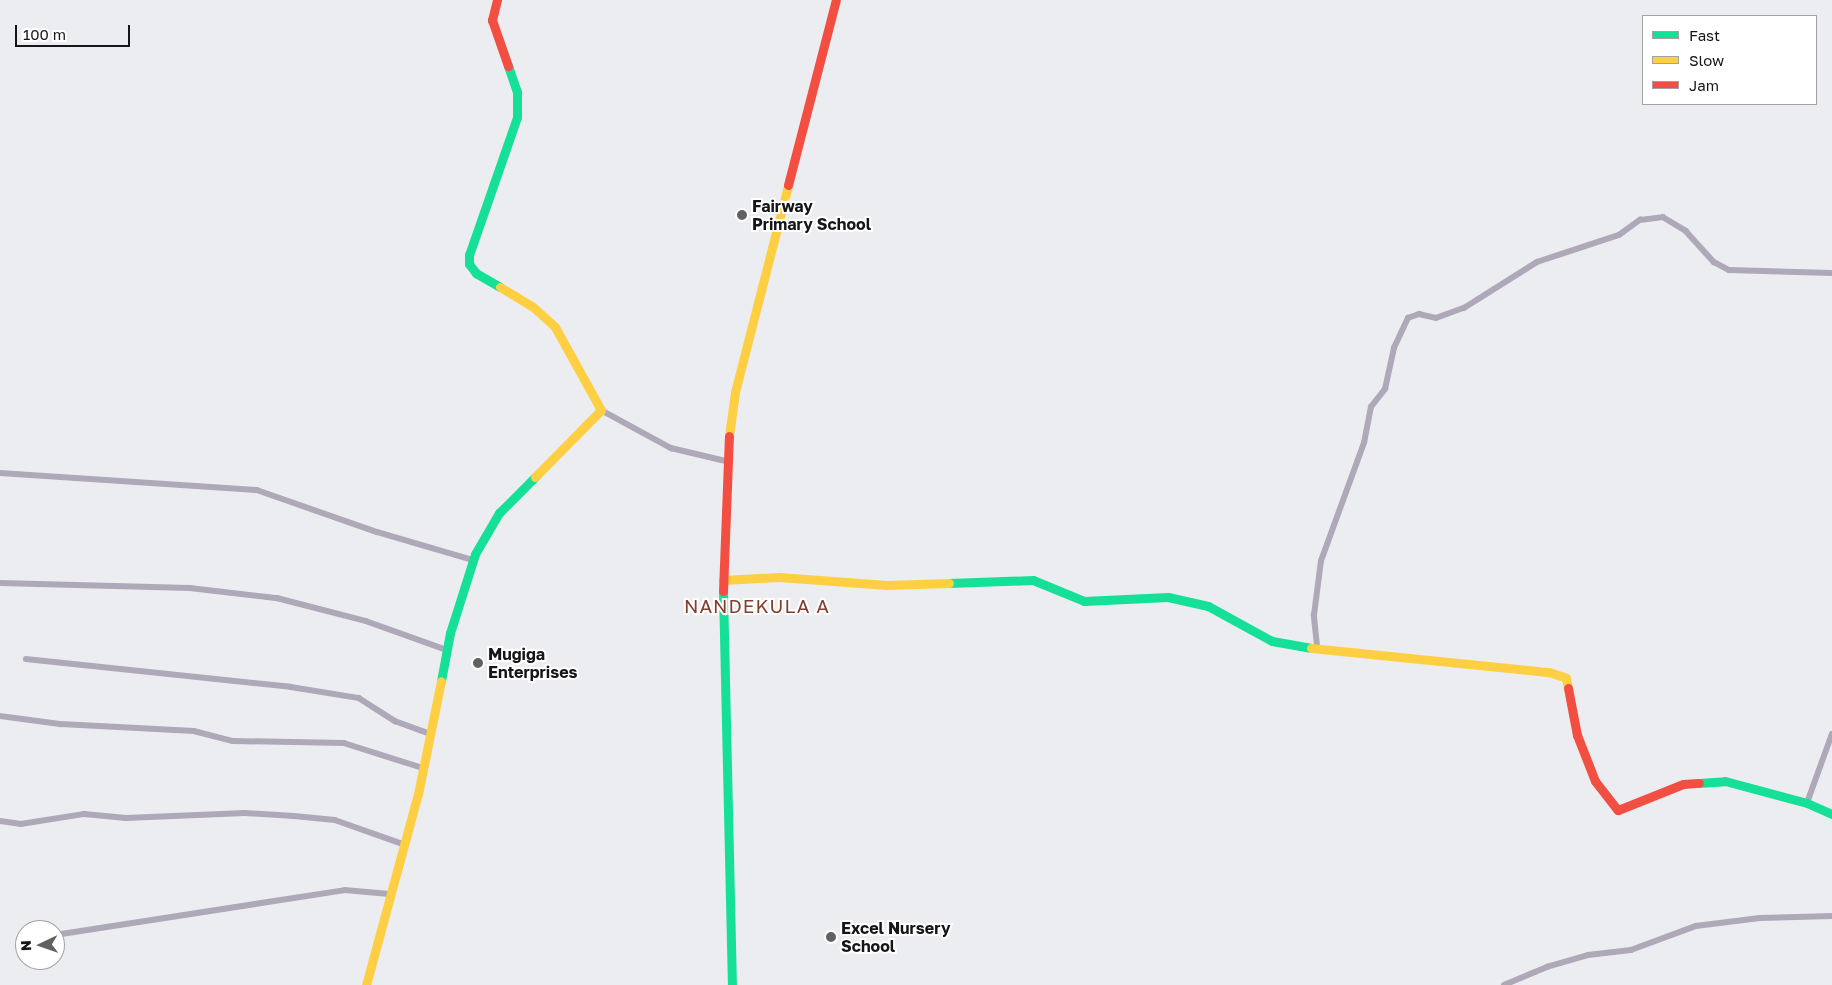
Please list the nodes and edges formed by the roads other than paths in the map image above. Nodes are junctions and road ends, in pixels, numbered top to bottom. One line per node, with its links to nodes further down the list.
1 (498, 0): 4 (street)
2 (836, 0): 5 (street)
3 (1832, 273): 10 (street)
4 (601, 410): 5 (street); 7 (street)
5 (726, 461): 8 (street)
6 (0, 473): 7 (street)
7 (474, 560): 11 (street)
8 (723, 580): 10 (street); 25 (street)
9 (0, 583): 11 (street)
10 (1317, 646): 17 (street)
11 (447, 650): 14 (street)
12 (26, 659): 14 (street)
13 (0, 716): 16 (street)
14 (430, 734): 16 (street)
15 (1832, 734): 17 (street)
16 (423, 768): 20 (street)
17 (1807, 803): 18 (street)
18 (1832, 814)
19 (0, 820): 20 (street)
20 (403, 844): 21 (street)
21 (389, 894): 23 (street); 24 (street)
22 (1832, 916): 26 (street)
23 (65, 933)
24 (366, 985)
25 (732, 985)
26 (1504, 985)

